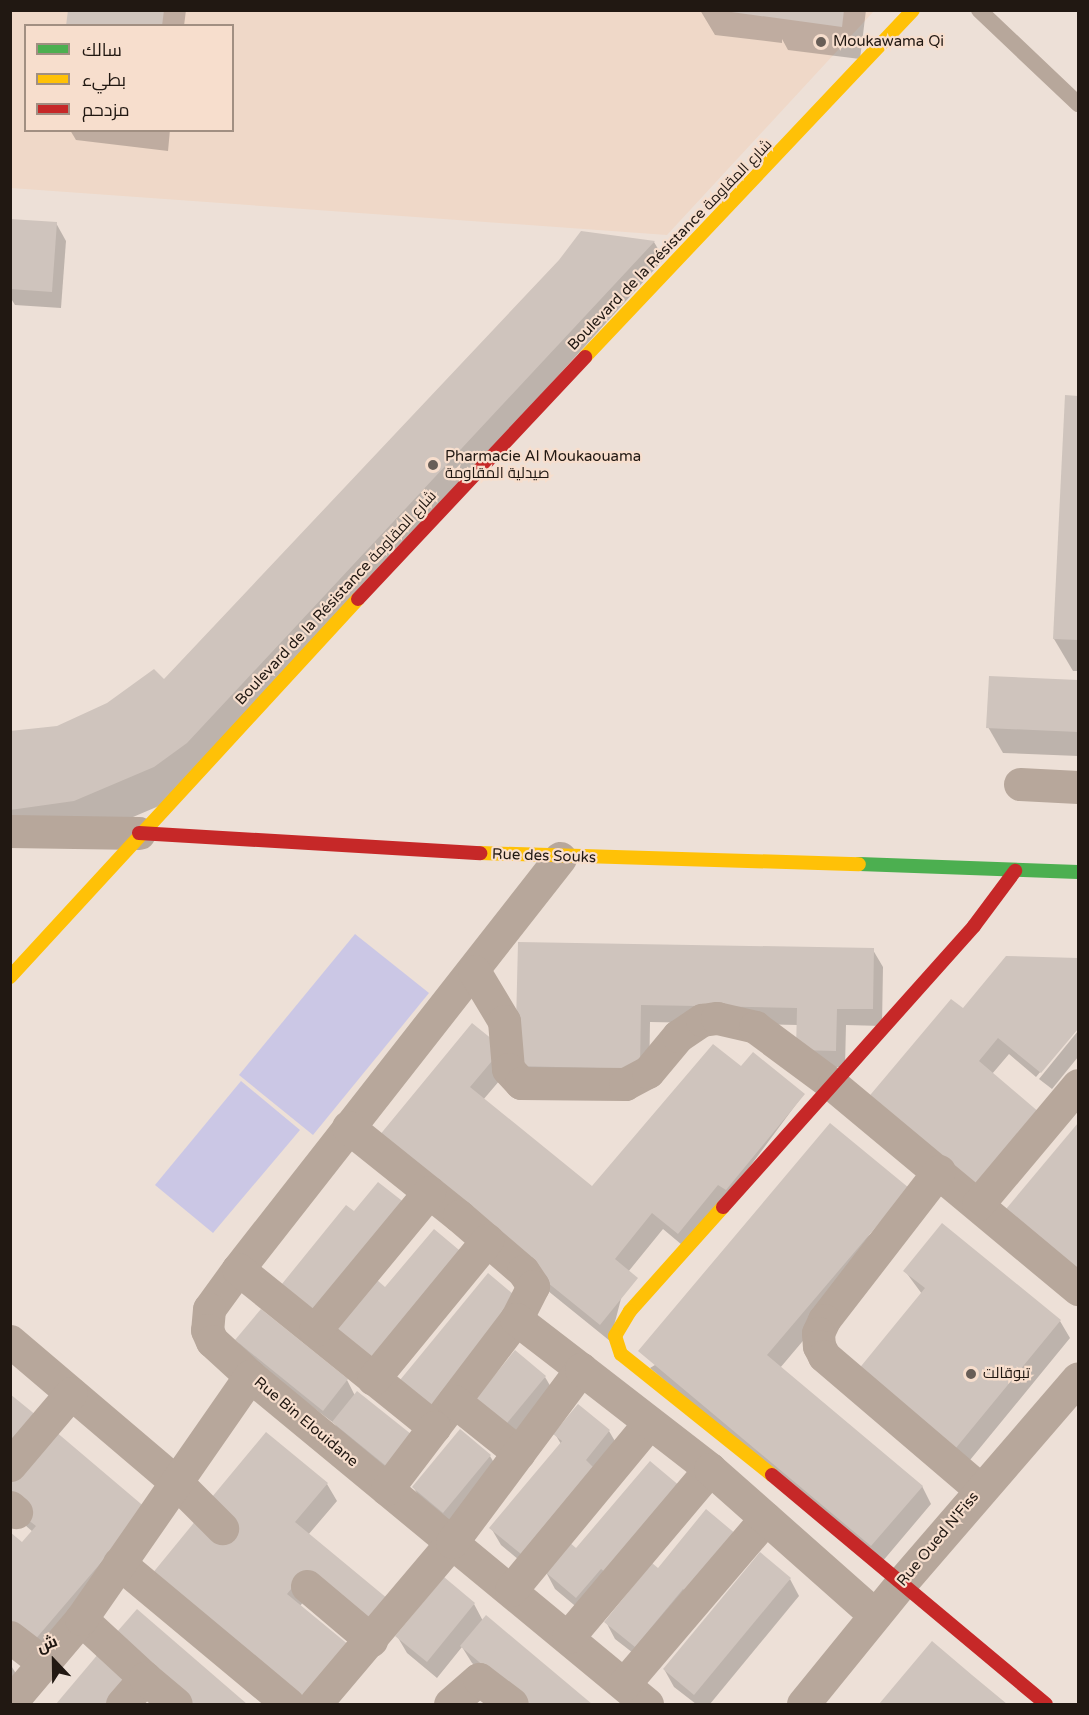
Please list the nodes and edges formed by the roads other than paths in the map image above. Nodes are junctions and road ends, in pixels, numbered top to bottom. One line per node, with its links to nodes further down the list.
1 (913, 10): 7 (street, Boulevard de la Résistance شارع المقاومة)
2 (979, 10): 3 (lane)
3 (1078, 104)
4 (1020, 784): 5 (street)
5 (1078, 788)
6 (10, 831): 7 (street, Rue des Souks)
7 (139, 833): 8 (street, Rue des Souks); 12 (street, Boulevard de la Résistance شارع المقاومة)
8 (560, 858): 9 (street, Rue des Souks); 11 (street)
9 (1015, 871): 10 (street, Rue des Souks); 13 (street)
10 (1078, 872)
11 (474, 971): 13 (street); 15 (street)
12 (10, 977)
13 (833, 1084): 16 (street); 43 (street)
14 (1078, 1085): 18 (street)
15 (348, 1127): 17 (street); 20 (street)
16 (939, 1172): 18 (street); 38 (street)
17 (429, 1192): 19 (street); 23 (street)
18 (978, 1204): 21 (street)
19 (487, 1240): 22 (street); 28 (street)
20 (238, 1269): 23 (street); 26 (street)
21 (1078, 1289)
22 (516, 1319): 25 (street); 30 (street)
23 (315, 1330): 28 (street)
24 (10, 1341): 29 (street)
25 (581, 1370): 31 (street); 33 (street)
26 (250, 1376): 36 (street, Rue Bin Elouidane); 37 (street, Rue Bin Elouidane)
27 (1078, 1378): 38 (street, Rue Oued N'Fiss)
28 (373, 1379): 32 (street)
29 (71, 1393): 34 (street); 36 (street)
30 (454, 1401): 32 (street); 33 (street)
31 (649, 1424): 35 (street); 45 (street)
32 (434, 1427): 37 (street)
33 (519, 1453): 41 (street)
34 (10, 1465)
35 (710, 1469): 39 (street); 49 (street)
36 (177, 1483): 40 (street); 42 (street, Rue Bin Elouidane)
37 (387, 1489): 41 (street, Rue Bin Elouidane)
38 (981, 1490): 43 (street, Rue Oued N'Fiss)
39 (766, 1518): 46 (street); 53 (street)
40 (222, 1528)
41 (452, 1542): 45 (street, Rue Bin Elouidane); 50 (street)
42 (119, 1563): 47 (street, Rue Bin Elouidane); 54 (street)
43 (902, 1582): 46 (street, Rue Oued N'Fiss); 55 (street)
44 (307, 1586): 50 (street)
45 (511, 1590): 49 (street, Rue Bin Elouidane)
46 (875, 1615): 62 (street, Rue Oued N'Fiss)
47 (81, 1619): 51 (street, Rue Bin Elouidane); 52 (street)
48 (10, 1637): 51 (street)
49 (568, 1637): 53 (street, Rue Bin Elouidane)
50 (371, 1640): 59 (street)
51 (45, 1664): 56 (street, Rue Bin Elouidane)
52 (145, 1677): 57 (street); 58 (street)
53 (636, 1694)
54 (276, 1701)
55 (1034, 1701)
56 (10, 1703)
57 (122, 1704)
58 (176, 1704)
59 (315, 1704)
60 (450, 1704): 61 (street)
61 (512, 1704)
62 (803, 1704)

